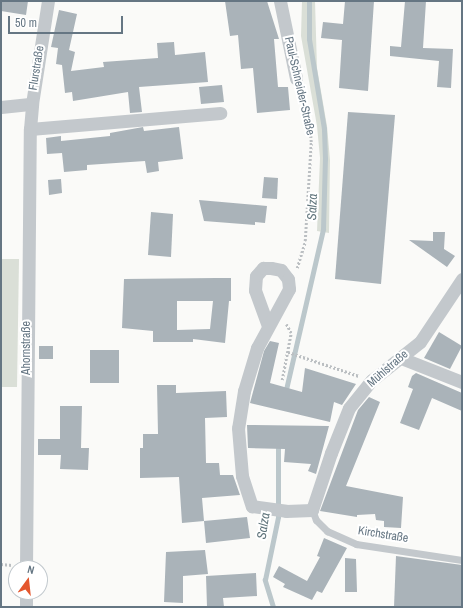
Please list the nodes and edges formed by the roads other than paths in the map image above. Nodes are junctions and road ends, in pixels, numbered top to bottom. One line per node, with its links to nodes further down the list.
1 (48, 1): 4 (street, Flurstraße)
2 (280, 1): 3 (street, Paul-Schneider-Straße)
3 (296, 78)
4 (32, 104): 5 (street, Flurstraße); 7 (street, Ahornstraße)
5 (1, 107)
6 (220, 113): 7 (street)
7 (30, 129): 13 (street, Ahornstraße)
8 (462, 280): 10 (street, Mühlstraße)
9 (268, 326): 9 (street); 12 (street)
10 (401, 358): 11 (street); 12 (street, Mühlstraße)
11 (462, 382)
12 (312, 510): 14 (lane, Kirchstraße)
13 (26, 560)
14 (462, 560)

